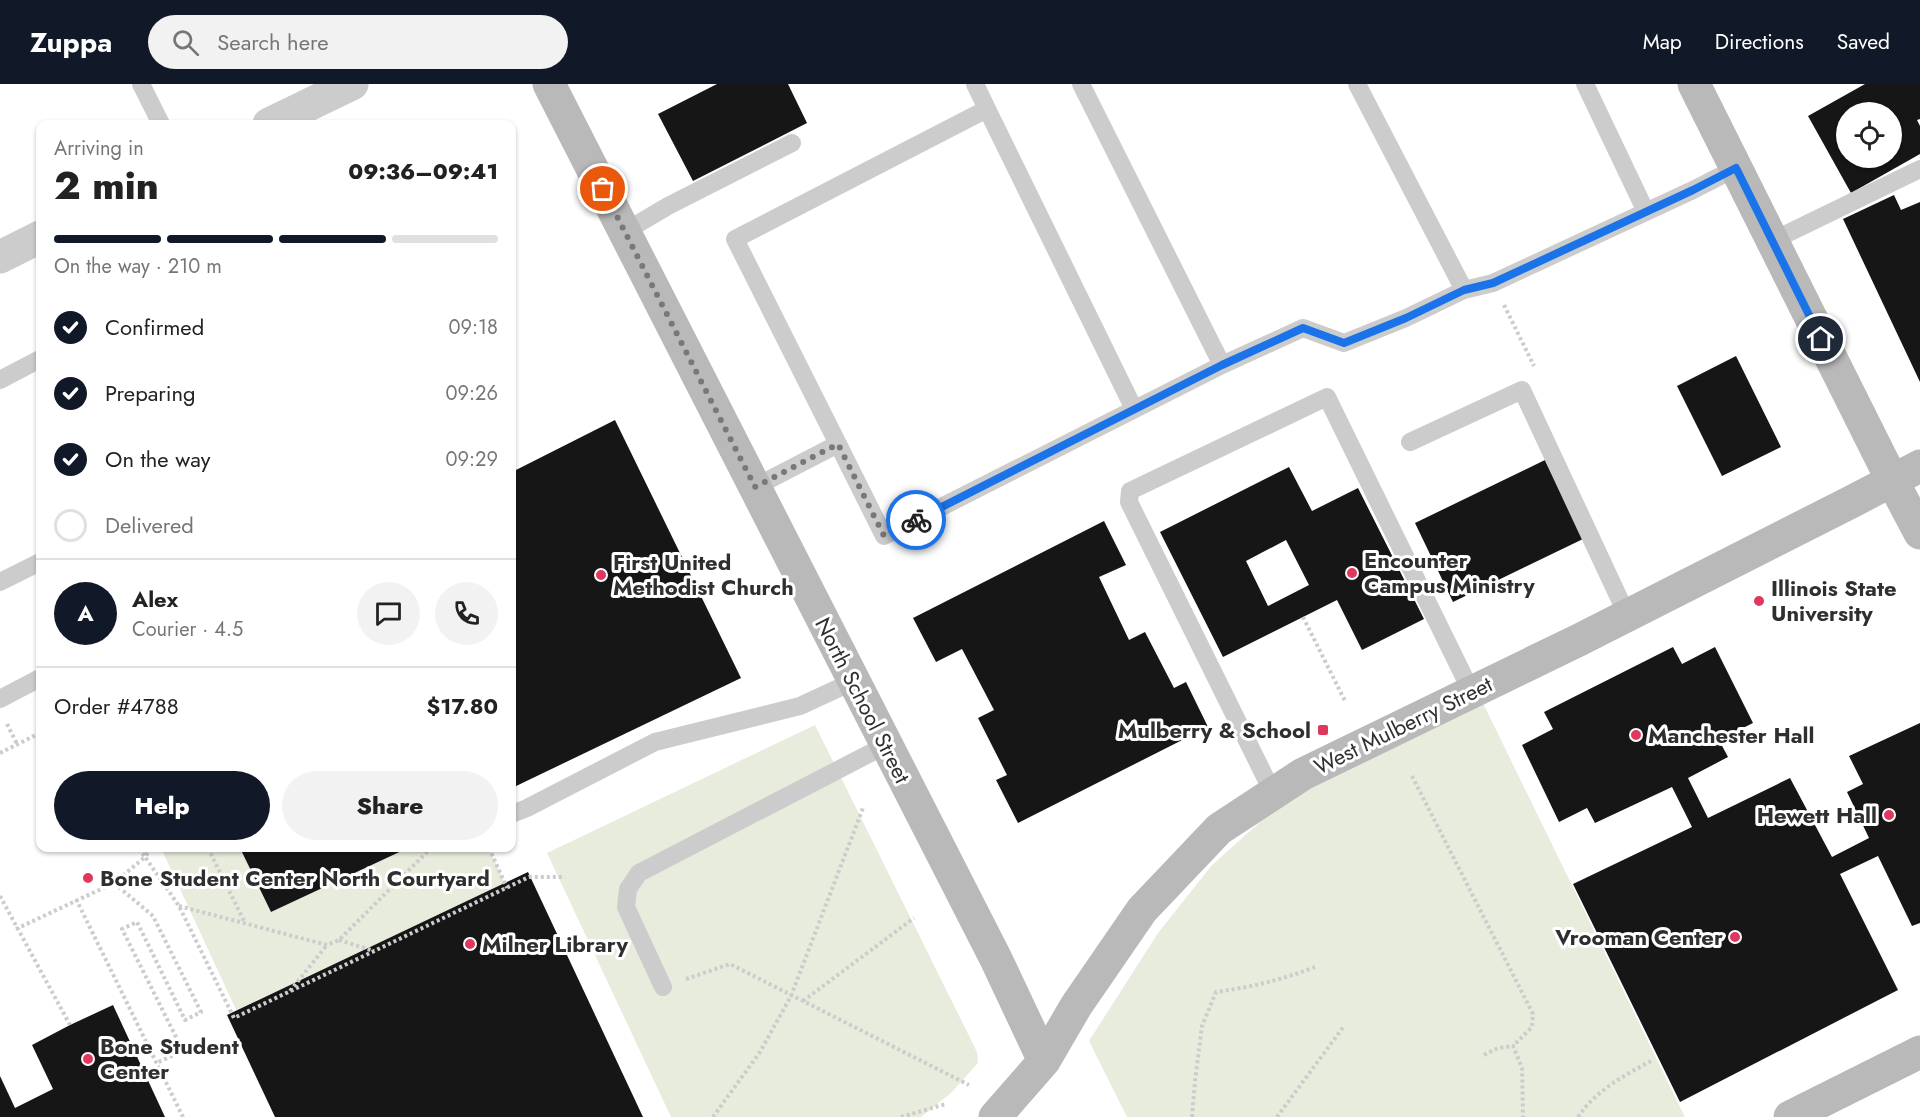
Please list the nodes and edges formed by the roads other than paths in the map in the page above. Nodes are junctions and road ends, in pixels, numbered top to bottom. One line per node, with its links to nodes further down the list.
1 (141, 84): 10 (lane)
2 (351, 84): 11 (street)
3 (549, 84): 16 (street, North School Street)
4 (975, 84): 9 (lane)
5 (1081, 84): 22 (lane)
6 (1357, 84): 20 (lane)
7 (1585, 84): 15 (lane)
8 (1694, 84): 13 (street)
9 (987, 109): 24 (lane); 26 (lane)
10 (159, 120)
11 (277, 120)
12 (792, 143): 16 (lane)
13 (1736, 168): 15 (lane); 18 (street)
14 (1920, 170): 18 (lane)
15 (1646, 212): 20 (lane)
16 (624, 232): 28 (street, North School Street)
17 (36, 239): 19 (street)
18 (1773, 241): 27 (street)
19 (0, 257)
20 (1464, 290): 22 (lane)
21 (36, 361): 23 (lane)
22 (1222, 365): 24 (lane)
23 (0, 380)
24 (1134, 409): 26 (lane)
25 (1410, 442): 32 (lane)
26 (838, 444): 28 (lane)
27 (1906, 473): 29 (street); 32 (street, West Mulberry Street)
28 (755, 487): 34 (street, North School Street)
29 (1920, 533)
30 (36, 564): 31 (lane)
31 (0, 582)
32 (1627, 615): 35 (street, West Mulberry Street)
33 (36, 680): 36 (lane)
34 (854, 681): 37 (street, North School Street); 39 (lane)
35 (1471, 691): 38 (street, West Mulberry Street); 38 (lane)
36 (0, 699)
37 (886, 745): 40 (lane); 42 (street, North School Street)
38 (1273, 793): 42 (street, West Mulberry Street)
39 (516, 812)
40 (663, 987)
41 (1920, 1052): 44 (street)
42 (1044, 1060): 43 (street, West Mulberry Street)
43 (996, 1117)
44 (1790, 1117)

